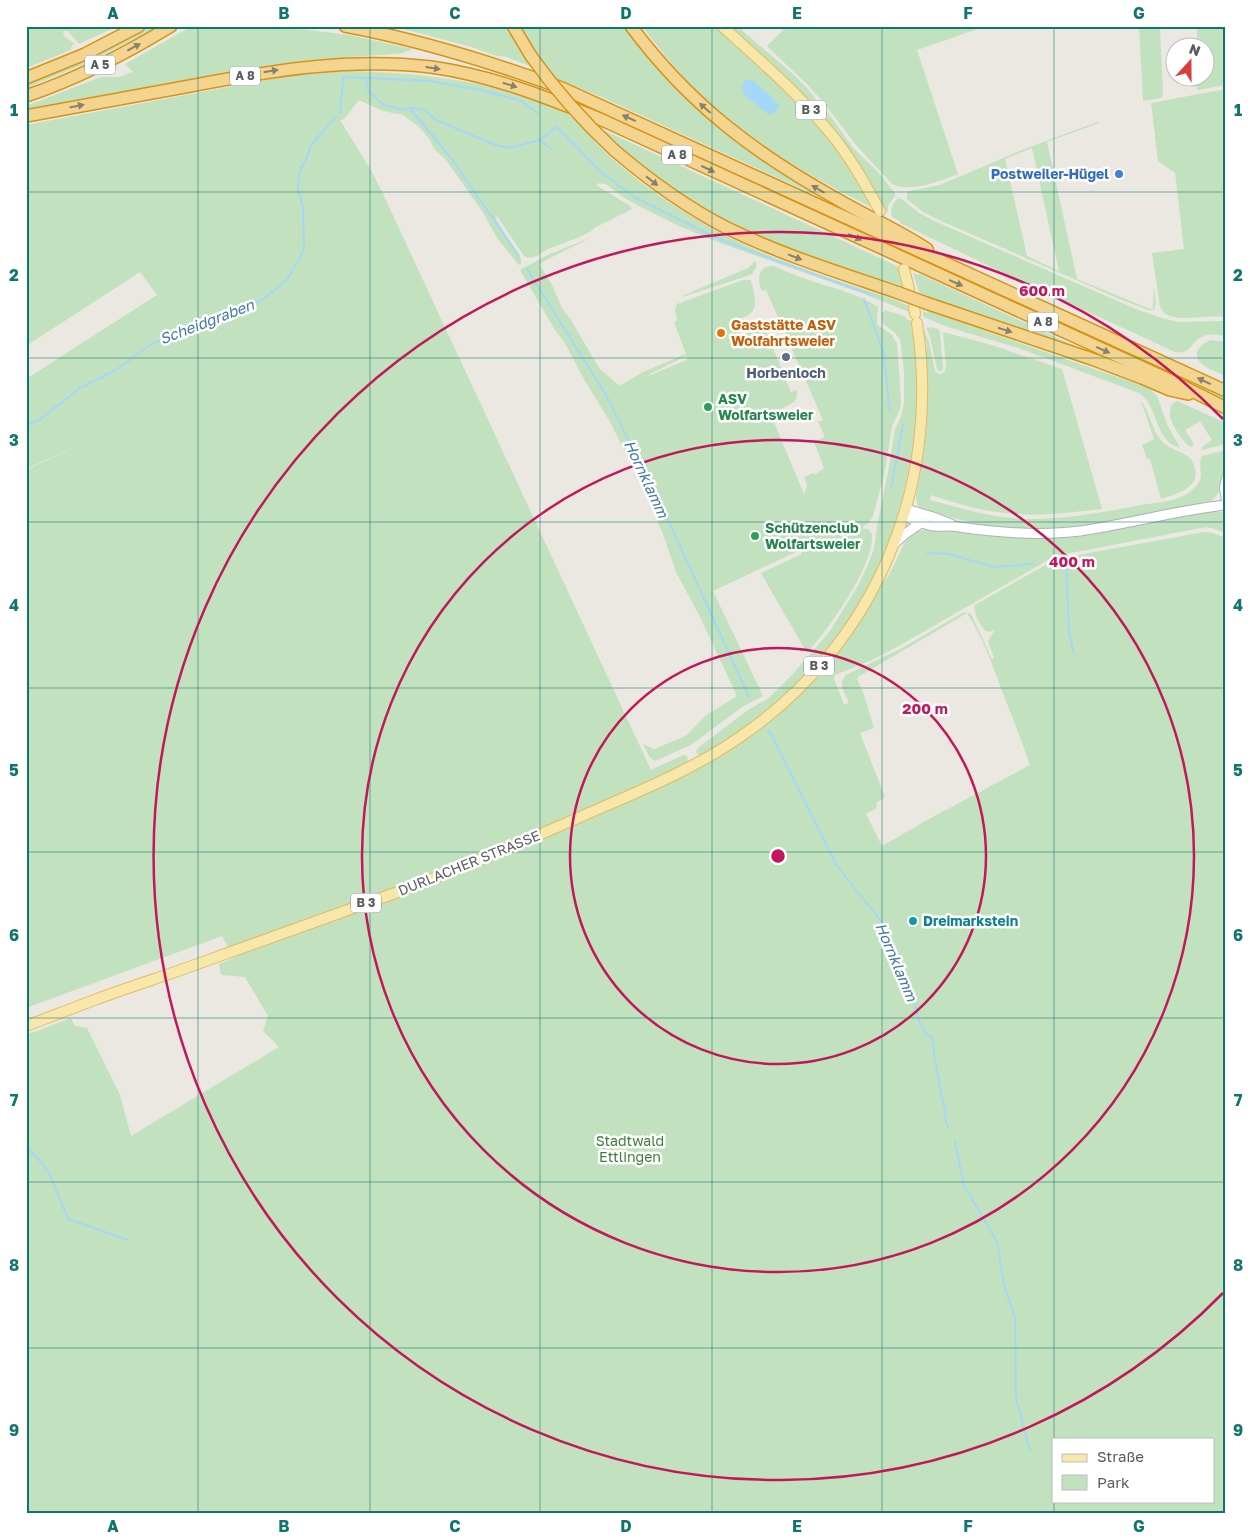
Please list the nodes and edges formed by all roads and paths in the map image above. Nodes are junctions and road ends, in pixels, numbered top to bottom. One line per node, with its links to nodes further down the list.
1 (138, 26): 7 (highway, A 5)
2 (171, 26): 8 (highway, A 5, one-way to 2)
3 (345, 26): 11 (highway, A 8, one-way to 3)
4 (513, 26): 13 (highway, A 8, one-way to 13, bridge)
5 (631, 26): 11 (highway, A 8, one-way to 5)
6 (722, 26): 10 (main road, B 3)
7 (26, 78)
8 (26, 96)
9 (26, 116): 16 (highway, A 8, one-way to 16)
10 (880, 211)
11 (949, 263): 15 (highway, A 8, one-way to 11)
12 (904, 269): 13 (main road)
13 (904, 291): 16 (highway, A 8, one-way to 16, bridge)
14 (915, 315): 21 (main road, B 3)
15 (1226, 391)
16 (1204, 398): 17 (highway, A 8)
17 (1226, 408)
18 (1226, 478): 19 (street)
19 (1226, 500)
20 (1226, 505): 23 (main road)
21 (905, 512): 22 (main road); 23 (main road); 24 (main road, B 3)
22 (921, 523): 23 (main road); 24 (main road)
23 (956, 526)
24 (894, 544): 25 (main road, DURLACHER STRASSE / B 3)
25 (26, 1026)

